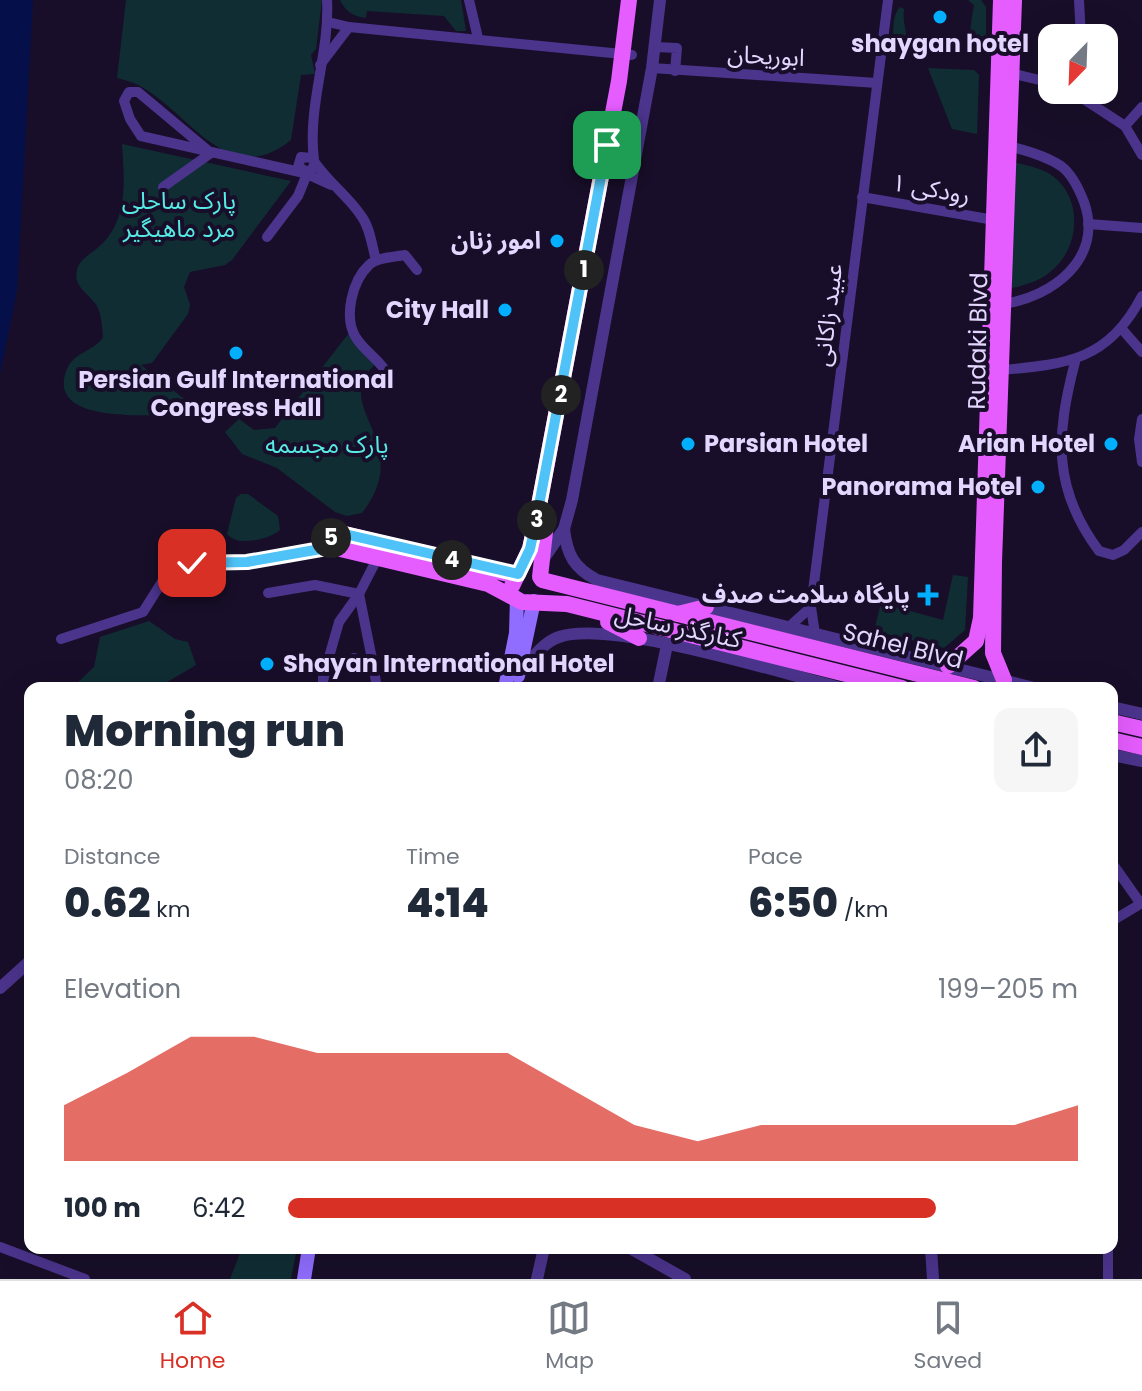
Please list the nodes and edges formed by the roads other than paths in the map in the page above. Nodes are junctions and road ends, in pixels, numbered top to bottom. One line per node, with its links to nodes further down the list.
1 (327, 0): 10 (street)
2 (469, 0): 13 (street)
3 (629, 0): 15 (main road)
4 (639, 0): 15 (main road)
5 (660, 0): 14 (street)
6 (888, 0): 21 (street, عبید زاکانی)
7 (1001, 0): 36 (main road, Rudaki Blvd)
8 (1014, 0): 19 (main road, Rudaki Blvd)
9 (1079, 0): 11 (street)
10 (328, 22): 12 (street); 16 (street)
11 (1080, 24)
12 (349, 27): 13 (street); 16 (street)
13 (478, 38): 15 (street)
14 (655, 47): 17 (street); 18 (street)
15 (627, 54): 55 (main road); 56 (main road)
16 (319, 67): 25 (street)
17 (652, 68): 18 (street, ابوریحان); 51 (street)
18 (675, 71): 21 (street, ابوریحان)
19 (1010, 73): 20 (street); 26 (main road, Rudaki Blvd)
20 (1038, 80)
21 (877, 83): 35 (street, عبید زاکانی)
22 (1091, 104): 24 (street)
23 (1142, 107): 24 (street)
24 (1125, 126): 28 (street)
25 (311, 134): 29 (street); 30 (street)
26 (1008, 146): 37 (street); 43 (main road, Rudaki Blvd)
27 (211, 153): 27 (street); 31 (street); 34 (street)
28 (1142, 155)
29 (301, 157): 30 (street); 31 (street); 32 (street)
30 (314, 162): 32 (street); 33 (street)
31 (269, 165): 32 (street)
32 (305, 173): 33 (street); 39 (street)
33 (332, 185): 40 (street)
34 (163, 187)
35 (862, 197): 36 (street, رودکی ۱); 64 (street, عبید زاکانی)
36 (994, 220): 71 (main road, Rudaki Blvd)
37 (1088, 224): 38 (street); 43 (street)
38 (1142, 228)
39 (267, 237)
40 (376, 260): 41 (street); 48 (street)
41 (417, 270)
42 (1142, 296): 44 (street)
43 (1003, 304): 47 (main road, Rudaki Blvd)
44 (1121, 328): 45 (street); 46 (street)
45 (1142, 352)
46 (1075, 362): 47 (street); 52 (street)
47 (1002, 370): 73 (main road, Rudaki Blvd)
48 (388, 375)
49 (1142, 419): 50 (street)
50 (1142, 462)
51 (564, 529): 55 (street); 57 (street, کنارگذر ساحل)
52 (1142, 532)
53 (334, 539): 54 (main road); 56 (main road); 70 (street)
54 (378, 557): 60 (street); 61 (main road)
55 (541, 573): 56 (main road); 59 (main road, Sahel Blvd); 62 (main road)
56 (517, 575): 61 (main road)
57 (623, 587): 59 (main road); 63 (street, کنارگذر ساحل)
58 (268, 593): 60 (street)
59 (595, 593): 66 (main road, Sahel Blvd)
60 (359, 594): 74 (street); 79 (street)
61 (516, 597): 62 (main road); 81 (main road)
62 (536, 601): 65 (main road, Sahel Blvd); 77 (main road)
63 (706, 607): 66 (main road); 67 (street, کنارگذر ساحل)
64 (811, 607): 67 (street); 68 (street, عبید زاکانی)
65 (585, 610): 69 (main road); 78 (main road, Sahel Blvd)
66 (676, 615): 83 (main road, Sahel Blvd)
67 (789, 627): 68 (street, کنارگذر ساحل)
68 (815, 634): 75 (street, کنارگذر ساحل)
69 (639, 638): 72 (street, کنارگذر ساحل); 77 (street, کنارگذر ساحل)
70 (61, 639)
71 (976, 641): 73 (main road); 75 (main road)
72 (667, 645): 78 (street, کنارگذر ساحل); 82 (street)
73 (993, 647): 76 (main road, Rudaki Blvd)
74 (373, 664): 79 (street); 80 (street)
75 (948, 666): 76 (street, کنارگذر ساحل)
76 (1004, 680): 84 (street, کنارگذر ساحل)
77 (516, 681)
78 (844, 681)
79 (323, 682)
80 (376, 682)
81 (506, 682)
82 (659, 682)
83 (950, 682)
84 (1012, 682)
85 (1118, 708): 86 (street)
86 (1142, 714)
87 (1118, 723): 88 (main road)
88 (1142, 729)
89 (1118, 741): 90 (main road)
90 (1142, 747)
91 (1118, 756): 92 (street)
92 (1142, 761)
93 (1118, 871): 94 (street)
94 (1142, 904): 95 (street)
95 (1118, 918)
96 (24, 966): 97 (street)
97 (0, 988)
98 (0, 1247): 105 (street)
99 (308, 1254): 106 (main road)
100 (318, 1254): 107 (main road)
101 (543, 1254): 108 (street)
102 (641, 1254): 109 (street)
103 (932, 1254): 110 (street)
104 (1108, 1254): 111 (street)
105 (85, 1279)
106 (304, 1279)
107 (314, 1279)
108 (537, 1279)
109 (685, 1279)
110 (933, 1279)
111 (1108, 1279)

